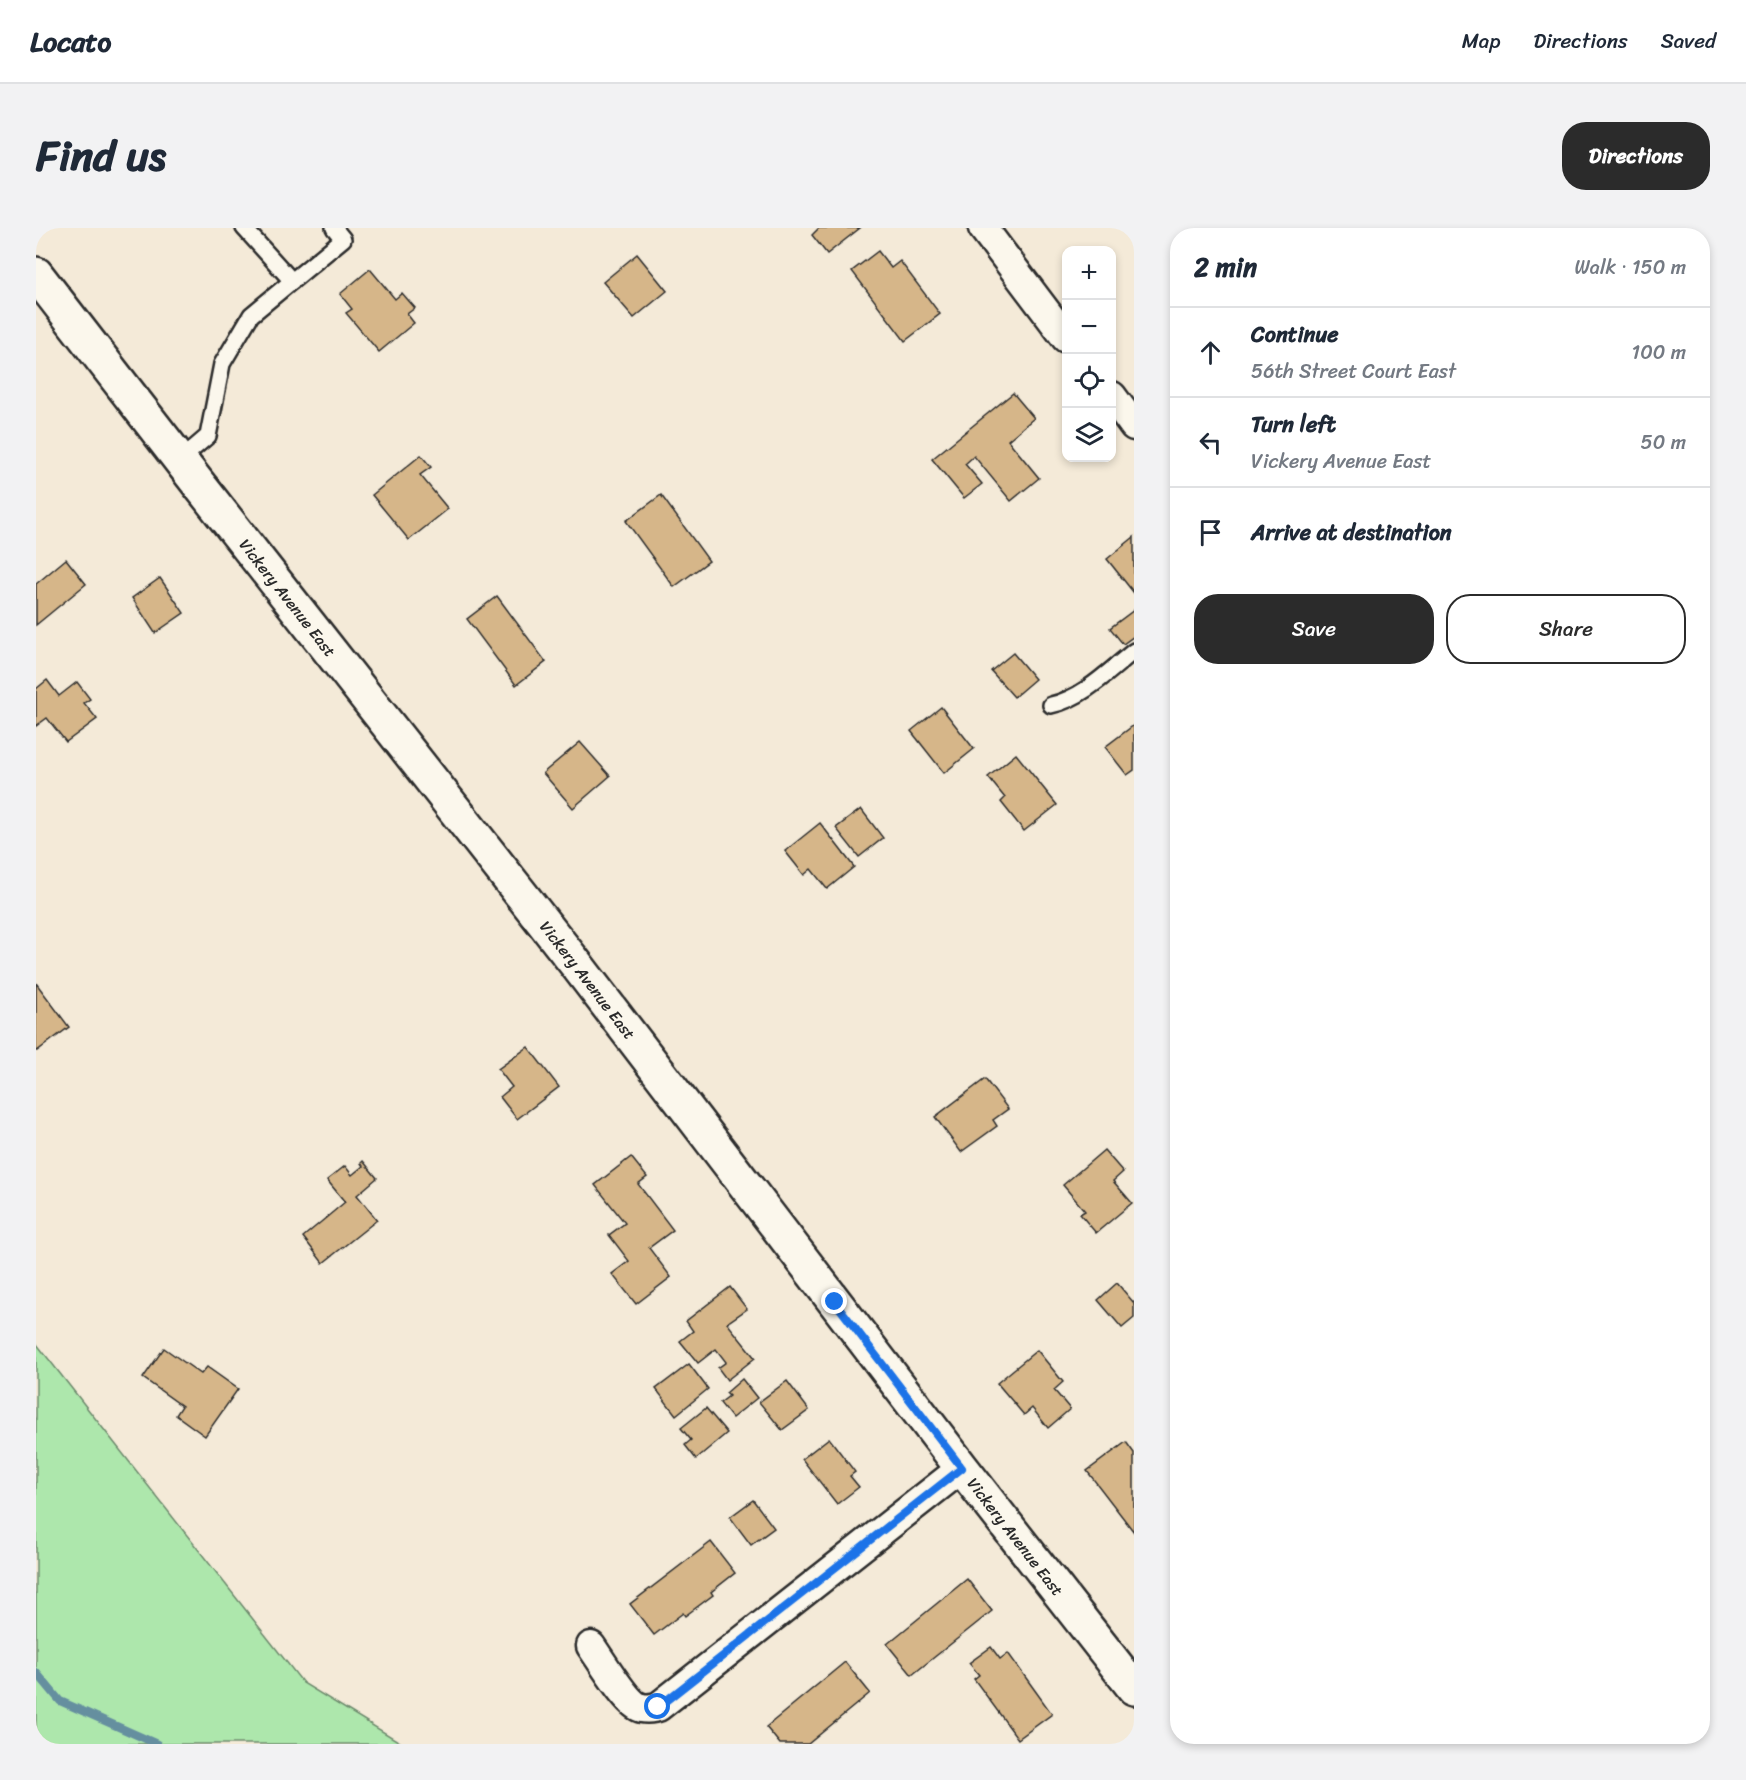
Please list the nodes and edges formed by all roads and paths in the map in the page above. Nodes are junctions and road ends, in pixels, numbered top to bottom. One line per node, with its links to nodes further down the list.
1 (244, 228): 5 (lane)
2 (334, 228): 5 (lane)
3 (983, 228): 6 (street)
4 (36, 274): 9 (street, Vickery Avenue East)
5 (292, 281): 9 (lane)
6 (1062, 333)
7 (1116, 401): 8 (street)
8 (1134, 426)
9 (180, 460): 12 (street, Vickery Avenue East)
10 (1134, 651): 11 (lane)
11 (1051, 705)
12 (962, 1468): 13 (street); 14 (street, Vickery Avenue East)
13 (591, 1646)
14 (1134, 1688)

